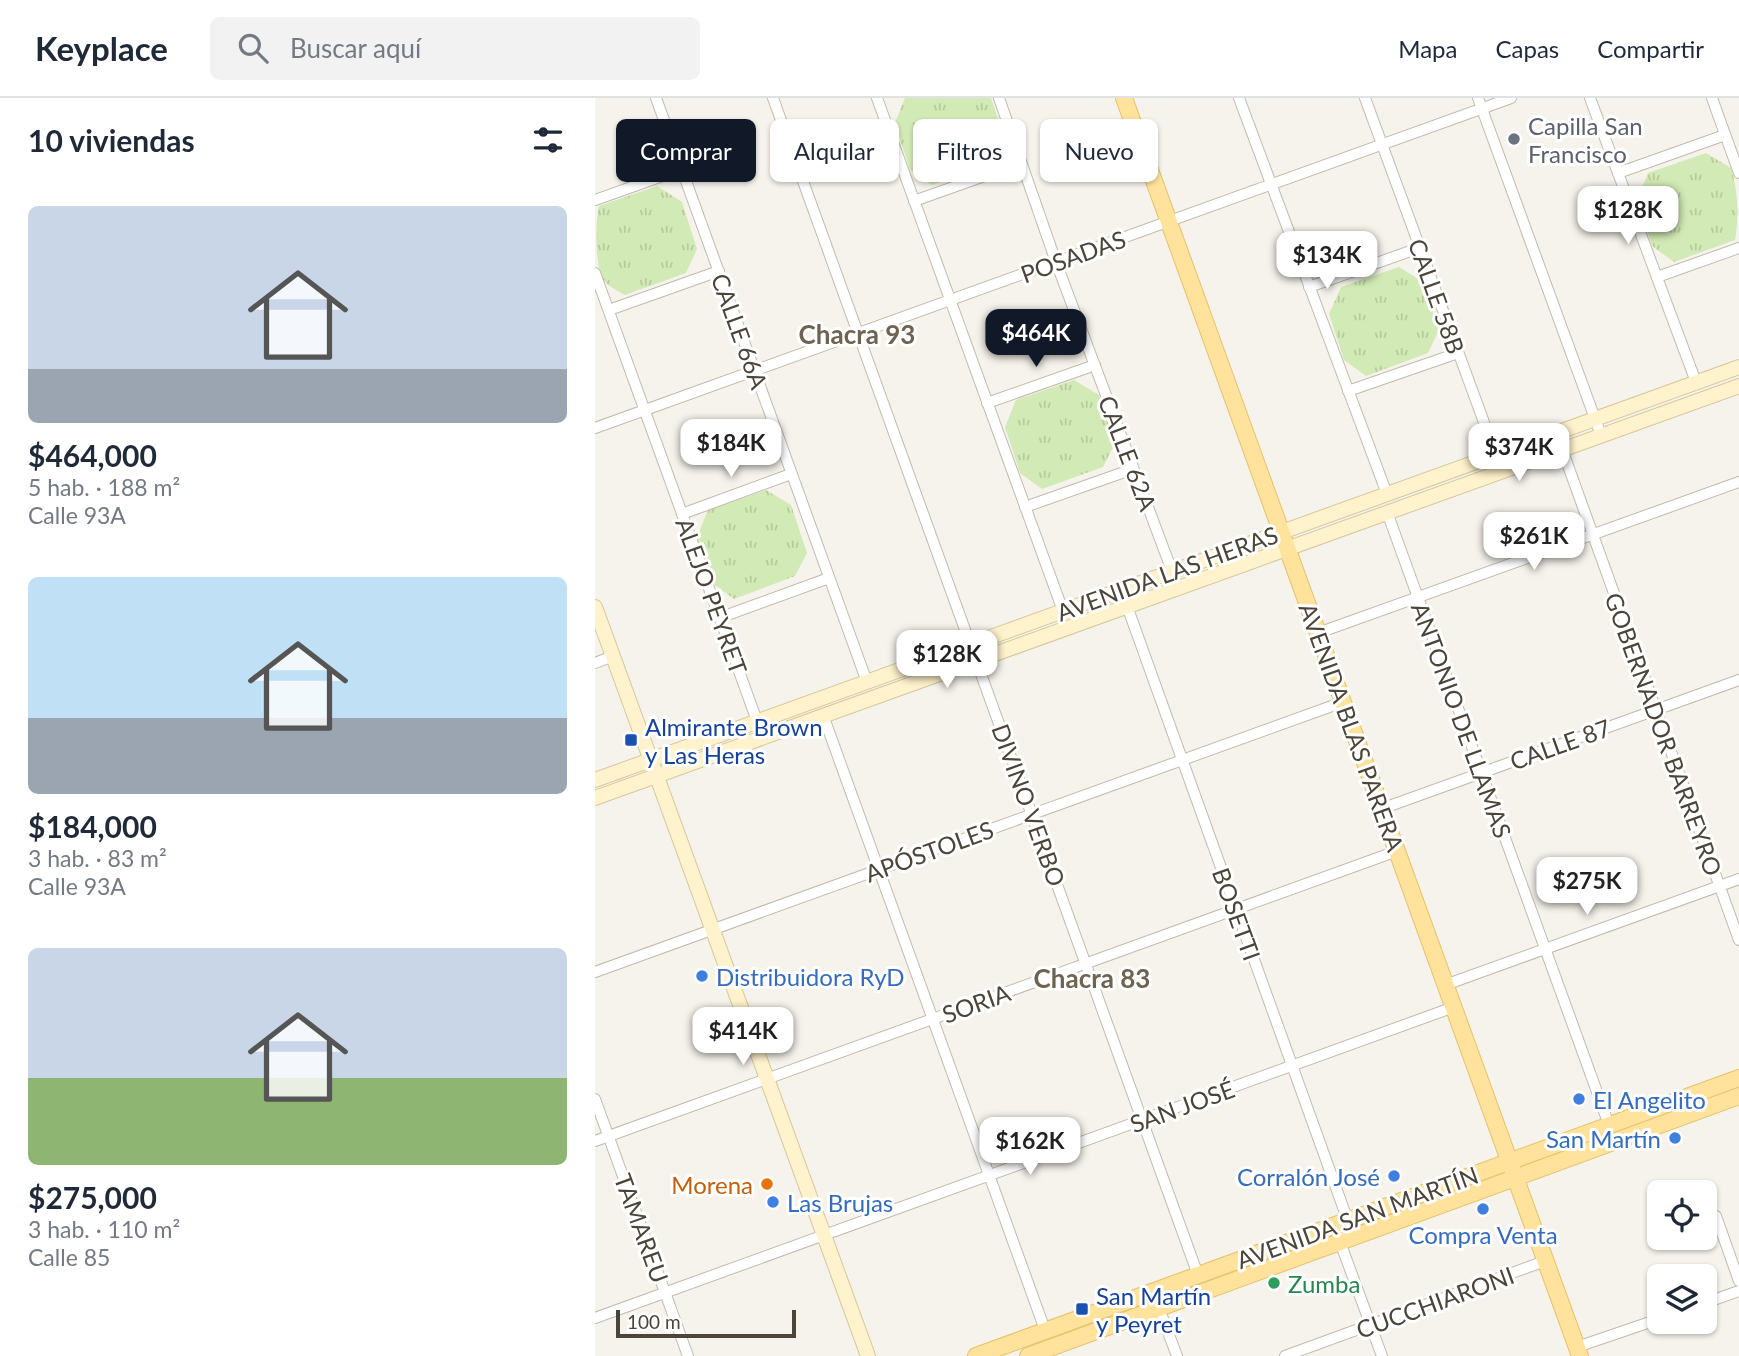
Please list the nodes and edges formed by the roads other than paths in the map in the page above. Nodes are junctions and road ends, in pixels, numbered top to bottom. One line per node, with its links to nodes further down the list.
1 (656, 98): 12 (street, CALLE 66A)
2 (773, 98): 35 (street, DIVINO VERBO)
3 (999, 98): 13 (street, CALLE 62A)
4 (1124, 98): 25 (main road, AVENIDA BLAS PARERA)
5 (1239, 98): 22 (street)
6 (1365, 98): 15 (street, CALLE 58B)
7 (1511, 98): 11 (street, POSADAS)
8 (1590, 98): 16 (street)
9 (1712, 98): 14 (street)
10 (882, 99): 24 (street)
11 (1480, 103): 15 (street, POSADAS); 45 (street)
12 (664, 119)
13 (1006, 119)
14 (1725, 135): 16 (street); 17 (street)
15 (1382, 145): 22 (street, POSADAS); 26 (street, CALLE 58B)
16 (1618, 173): 31 (street)
17 (1739, 173)
18 (1026, 177): 28 (street, CALLE 62A)
19 (646, 182): 23 (street)
20 (687, 182): 29 (street, CALLE 66A)
21 (968, 182): 24 (street)
22 (1271, 184): 25 (street, POSADAS); 32 (street)
23 (595, 200)
24 (914, 201): 33 (street)
25 (1169, 221): 28 (street, POSADAS); 57 (main road, AVENIDA BLAS PARERA)
26 (1419, 248): 32 (street); 36 (street, CALLE 58B)
27 (1739, 248): 31 (street)
28 (1056, 262): 33 (street, POSADAS); 37 (street, CALLE 62A)
29 (719, 271): 34 (street); 39 (street, CALLE 66A)
30 (595, 273): 34 (street, ALEJO PEYRET)
31 (1657, 277): 40 (street)
32 (1310, 287): 42 (street)
33 (950, 300): 35 (street, POSADAS); 43 (street)
34 (608, 310): 44 (street, ALEJO PEYRET)
35 (858, 333): 39 (street, POSADAS); 68 (street, DIVINO VERBO)
36 (1458, 353): 42 (street); 49 (street, CALLE 58B)
37 (1095, 365): 43 (street); 50 (street, CALLE 62A)
38 (1739, 367): 40 (main road, AVENIDA LAS HERAS)
39 (754, 370): 44 (street, POSADAS); 51 (street, CALLE 66A)
40 (1696, 382): 45 (main road, AVENIDA LAS HERAS)
41 (1738, 390): 47 (main road, AVENIDA LAS HERAS)
42 (1348, 391): 53 (street)
43 (987, 403): 54 (street)
44 (644, 410): 46 (street, POSADAS); 56 (street, ALEJO PEYRET)
45 (1595, 419): 47 (street); 49 (main road, AVENIDA LAS HERAS)
46 (595, 428)
47 (1601, 435): 48 (main road, AVENIDA LAS HERAS)
48 (1562, 449): 55 (main road, AVENIDA LAS HERAS); 58 (street, GOBERNADOR BARREYRO)
49 (1496, 455): 53 (main road, AVENIDA LAS HERAS)
50 (1133, 469): 54 (street); 60 (street, CALLE 62A)
51 (792, 474): 56 (street); 61 (street, CALLE 66A)
52 (1739, 482): 58 (street)
53 (1387, 494): 57 (main road, AVENIDA LAS HERAS)
54 (1025, 508): 65 (street)
55 (1387, 512): 59 (main road, AVENIDA LAS HERAS); 62 (street, ANTONIO DE LLAMAS)
56 (682, 513): 66 (street, ALEJO PEYRET)
57 (1281, 532): 59 (main road, AVENIDA BLAS PARERA); 60 (main road, AVENIDA LAS HERAS)
58 (1592, 534): 62 (street); 75 (street, GOBERNADOR BARREYRO)
59 (1287, 548): 63 (main road, AVENIDA LAS HERAS); 67 (main road, AVENIDA BLAS PARERA)
60 (1172, 571): 65 (main road, AVENIDA LAS HERAS)
61 (829, 578): 66 (street); 73 (street, CALLE 66A)
62 (1417, 597): 67 (street); 80 (street, ANTONIO DE LLAMAS)
63 (1127, 606): 70 (main road, AVENIDA LAS HERAS); 79 (street, BOSETTI)
64 (595, 607): 69 (main road)
65 (1063, 611): 68 (main road, AVENIDA LAS HERAS)
66 (719, 618): 77 (street, ALEJO PEYRET)
67 (1318, 633): 74 (main road, AVENIDA BLAS PARERA)
68 (970, 644): 70 (street, DIVINO VERBO); 73 (main road, AVENIDA LAS HERAS)
69 (613, 656): 71 (street); 78 (main road)
70 (976, 660): 76 (main road, AVENIDA LAS HERAS); 85 (street, DIVINO VERBO)
71 (595, 663)
72 (1739, 680): 75 (street, CALLE 87)
73 (867, 682): 77 (main road, AVENIDA LAS HERAS)
74 (1343, 702): 79 (street, APÓSTOLES); 84 (main road, AVENIDA BLAS PARERA)
75 (1656, 710): 80 (street, CALLE 87); 89 (street, GOBERNADOR BARREYRO)
76 (823, 715): 81 (main road, AVENIDA LAS HERAS); 87 (street)
77 (757, 721): 78 (main road, AVENIDA LAS HERAS)
78 (650, 760): 81 (main road); 82 (main road, AVENIDA LAS HERAS)
79 (1182, 760): 85 (street, APÓSTOLES); 90 (street, BOSETTI)
80 (1481, 772): 84 (street, CALLE 87); 93 (street, ANTONIO DE LLAMAS)
81 (656, 776): 83 (main road, AVENIDA LAS HERAS); 91 (main road)
82 (595, 779)
83 (595, 798)
84 (1381, 809): 86 (main road, AVENIDA BLAS PARERA)
85 (1032, 814): 87 (street, APÓSTOLES); 94 (street, DIVINO VERBO)
86 (1397, 851): 90 (street, SORIA); 96 (main road, AVENIDA BLAS PARERA)
87 (879, 869): 91 (street, APÓSTOLES); 98 (street)
88 (1739, 879): 89 (street)
89 (1720, 886): 92 (street, GOBERNADOR BARREYRO); 93 (street)
90 (1236, 910): 94 (street, SORIA); 99 (street, BOSETTI)
91 (712, 930): 95 (street, APÓSTOLES); 101 (main road)
92 (1739, 940)
93 (1545, 949): 96 (street); 105 (street, ANTONIO DE LLAMAS)
94 (1086, 964): 98 (street, SORIA); 104 (street, DIVINO VERBO)
95 (595, 972)
96 (1445, 985): 97 (main road, AVENIDA BLAS PARERA)
97 (1454, 1007): 99 (street, SAN JOSÉ); 108 (main road, AVENIDA BLAS PARERA)
98 (933, 1019): 101 (street, SORIA); 109 (street)
99 (1292, 1066): 104 (street, SAN JOSÉ); 112 (street, BOSETTI)
100 (1739, 1078): 105 (main road, AVENIDA SAN MARTÍN)
101 (766, 1080): 106 (street, SORIA); 113 (main road)
102 (1739, 1096): 110 (main road, AVENIDA SAN MARTÍN)
103 (595, 1099): 106 (street, TAMAREU)
104 (1142, 1120): 109 (street, SAN JOSÉ); 116 (street, DIVINO VERBO)
105 (1609, 1125): 108 (main road, AVENIDA SAN MARTÍN)
106 (609, 1136): 107 (street, SORIA); 119 (street, TAMAREU)
107 (595, 1141)
108 (1509, 1162): 110 (main road, AVENIDA BLAS PARERA); 112 (main road, AVENIDA SAN MARTÍN)
109 (989, 1175): 113 (street, SAN JOSÉ); 125 (street)
110 (1515, 1178): 114 (main road, AVENIDA SAN MARTÍN); 115 (main road, AVENIDA BLAS PARERA)
111 (1717, 1219): 117 (street)
112 (1348, 1221): 116 (main road, AVENIDA SAN MARTÍN)
113 (823, 1236): 119 (street, SAN JOSÉ); 128 (main road)
114 (1340, 1242): 121 (main road, AVENIDA SAN MARTÍN); 124 (street)
115 (1545, 1261): 124 (street, CUCCHIARONI); 126 (main road, AVENIDA BLAS PARERA)
116 (1198, 1275): 125 (main road, AVENIDA SAN MARTÍN)
117 (1739, 1281)
118 (1739, 1291): 120 (street)
119 (665, 1293): 122 (street, SAN JOSÉ); 127 (street, TAMAREU)
120 (1717, 1299)
121 (1159, 1308): 130 (main road, AVENIDA SAN MARTÍN); 131 (street)
122 (595, 1318)
123 (1647, 1324): 126 (street)
124 (1370, 1325): 132 (street, CUCCHIARONI); 133 (street)
125 (1045, 1330): 129 (main road, AVENIDA SAN MARTÍN)
126 (1579, 1352)
127 (688, 1356)
128 (868, 1356)
129 (976, 1356)
130 (1028, 1356)
131 (1177, 1356)
132 (1285, 1356)
133 (1382, 1356)

